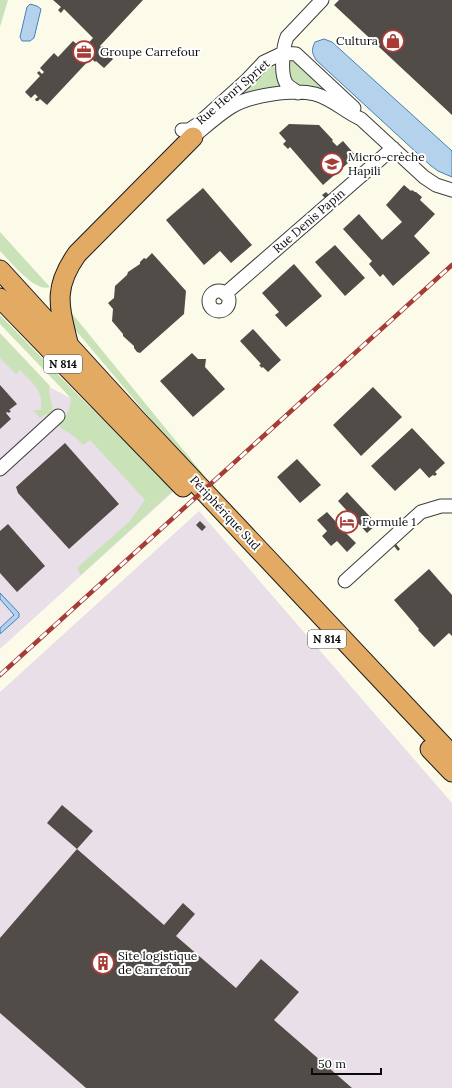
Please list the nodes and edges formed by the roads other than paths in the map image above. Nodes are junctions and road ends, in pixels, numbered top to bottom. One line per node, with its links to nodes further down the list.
1 (322, 0): 2 (street)
2 (283, 53): 3 (street); 4 (street); 5 (street, Rue Henri Spriet)
3 (298, 93): 4 (street, Rue Henri Spriet); 5 (street, Rue Henri Spriet)
4 (361, 119): 6 (street, Rue Henri Spriet)
5 (188, 134): 11 (highway)
6 (393, 148): 7 (street, Rue Henri Spriet); 9 (street, Rue Denis Papin)
7 (452, 190)
8 (0, 270): 11 (highway, Périphérique Sud / N 814)
9 (225, 294)
10 (1, 299): 17 (highway, Périphérique Sud / N 814)
11 (68, 344): 16 (highway, Périphérique Sud / N 814)
12 (58, 416): 13 (street)
13 (0, 469)
14 (452, 506): 15 (street)
15 (345, 581)
16 (452, 755)
17 (452, 772)

